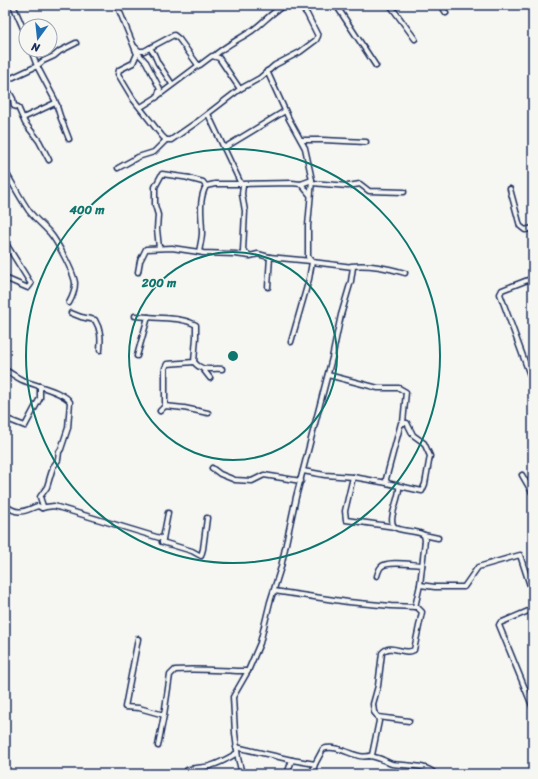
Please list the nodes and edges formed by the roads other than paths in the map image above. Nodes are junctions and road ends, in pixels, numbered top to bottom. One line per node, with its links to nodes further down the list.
1 (13, 5): 9 (street)
2 (117, 5): 13 (street)
3 (285, 5): 14 (street)
4 (299, 5): 19 (street)
5 (336, 5): 18 (street)
6 (390, 5): 10 (street)
7 (441, 5): 8 (street)
8 (446, 13)
9 (19, 18)
10 (415, 40)
11 (76, 43): 17 (street)
12 (150, 48): 13 (street); 16 (street); 21 (street)
13 (135, 49): 24 (street); 26 (street)
14 (214, 56): 16 (street); 23 (street)
15 (34, 58): 17 (street)
16 (199, 65): 21 (street)
17 (37, 66): 20 (street); 25 (street)
18 (376, 66)
19 (267, 71): 23 (street); 27 (street)
20 (5, 81)
21 (172, 84): 24 (street)
22 (5, 85): 29 (street)
23 (240, 89): 28 (street)
24 (158, 96): 26 (street)
25 (58, 107): 29 (street); 30 (street)
26 (141, 107): 31 (street)
27 (285, 110): 32 (street); 34 (street)
28 (208, 114): 31 (street); 34 (street)
29 (23, 118): 35 (street)
30 (69, 139)
31 (166, 140): 36 (street)
32 (301, 140): 33 (street); 38 (street)
33 (366, 142)
34 (224, 148): 39 (street)
35 (48, 160)
36 (118, 168)
37 (6, 174): 58 (street)
38 (312, 182): 40 (street); 43 (street); 44 (street)
39 (242, 184): 40 (street); 41 (street); 49 (street)
40 (301, 184): 44 (street)
41 (206, 186): 47 (street); 48 (street)
42 (510, 188): 45 (street)
43 (404, 192)
44 (310, 196): 51 (street)
45 (533, 228)
46 (5, 242): 55 (street)
47 (159, 248): 48 (street); 53 (street)
48 (199, 252): 49 (street)
49 (250, 256): 50 (street)
50 (270, 258): 51 (street); 57 (street)
51 (312, 262): 52 (street); 62 (street)
52 (351, 266): 54 (street); 69 (street)
53 (138, 272)
54 (405, 273)
55 (5, 278)
56 (533, 278): 71 (street)
57 (268, 287)
58 (69, 303)
59 (71, 313): 63 (street)
60 (135, 316): 61 (street)
61 (148, 317): 64 (street); 65 (street)
62 (291, 342)
63 (100, 350)
64 (137, 356)
65 (194, 362): 67 (street); 73 (street)
66 (222, 368): 67 (street)
67 (202, 369): 70 (street)
68 (5, 370): 72 (street)
69 (328, 375): 77 (street); 80 (street)
70 (210, 378)
71 (531, 378)
72 (40, 386): 76 (street); 88 (street)
73 (165, 406): 74 (street); 75 (street)
74 (160, 411)
75 (208, 413)
76 (6, 419): 78 (street)
77 (403, 423): 84 (street); 85 (street)
78 (5, 424)
79 (212, 468): 83 (street)
80 (304, 471): 82 (street); 83 (street)
81 (522, 475): 86 (street)
82 (353, 477): 84 (street); 91 (street)
83 (301, 481): 98 (street)
84 (387, 483): 85 (street)
85 (399, 486): 91 (street)
86 (533, 494)
87 (5, 506): 88 (street)
88 (42, 508): 94 (street)
89 (168, 513): 94 (street)
90 (207, 518): 94 (street)
91 (395, 527): 92 (street)
92 (424, 534): 93 (street); 95 (street)
93 (438, 538)
94 (163, 539)
95 (422, 565): 96 (street); 97 (street)
96 (377, 576)
97 (420, 585): 99 (street); 100 (street)
98 (274, 591): 100 (street); 103 (street)
99 (533, 595)
100 (415, 607): 106 (street)
101 (533, 609): 104 (street)
102 (138, 639): 105 (street)
103 (248, 671): 105 (street); 109 (street)
104 (533, 708)
105 (164, 715): 108 (street)
106 (378, 717): 107 (street); 111 (street)
107 (409, 721)
108 (158, 746)
109 (236, 747): 110 (street); 112 (street)
110 (237, 753): 114 (street); 115 (street)
111 (370, 756): 113 (street); 118 (street)
112 (292, 760): 113 (street); 116 (street)
113 (315, 764): 117 (street)
114 (188, 774)
115 (242, 774)
116 (287, 774)
117 (312, 774)
118 (435, 774)

